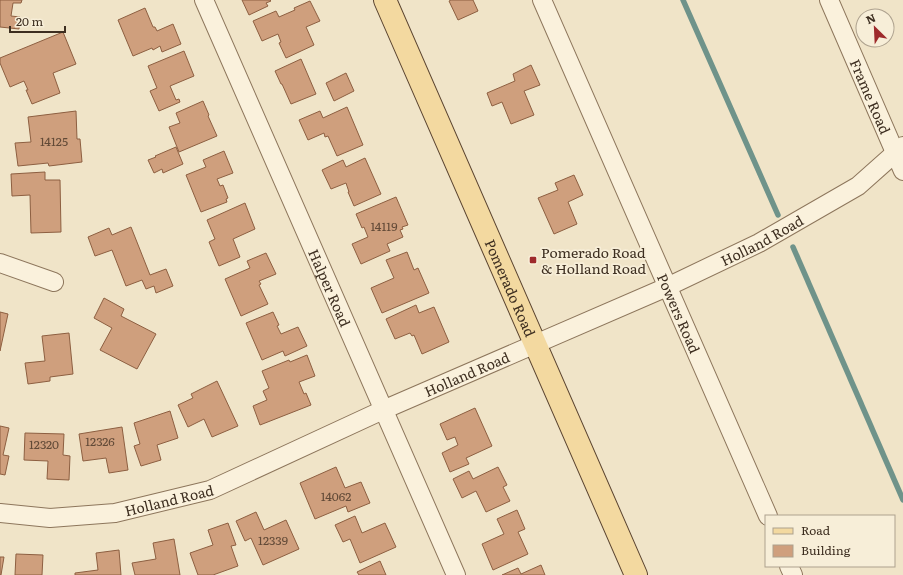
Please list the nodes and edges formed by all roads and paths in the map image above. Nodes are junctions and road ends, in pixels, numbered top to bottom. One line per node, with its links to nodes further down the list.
1 (204, 0): 11 (street, Halper Road)
2 (385, 0): 10 (main road, Pomerado Road)
3 (542, 0): 9 (street, Powers Road)
4 (829, 0): 5 (street, Frame Road)
5 (899, 150): 6 (street, Frame Road); 9 (street, Holland Road)
6 (903, 171)
7 (0, 263): 8 (street)
8 (54, 282)
9 (667, 287): 10 (street, Holland Road); 13 (street, Powers Road)
10 (535, 344): 11 (street, Holland Road); 15 (main road, Pomerado Road)
11 (384, 410): 12 (street, Holland Road); 14 (street, Halper Road)
12 (0, 513)
13 (768, 515)
14 (456, 575)
15 (636, 575)

